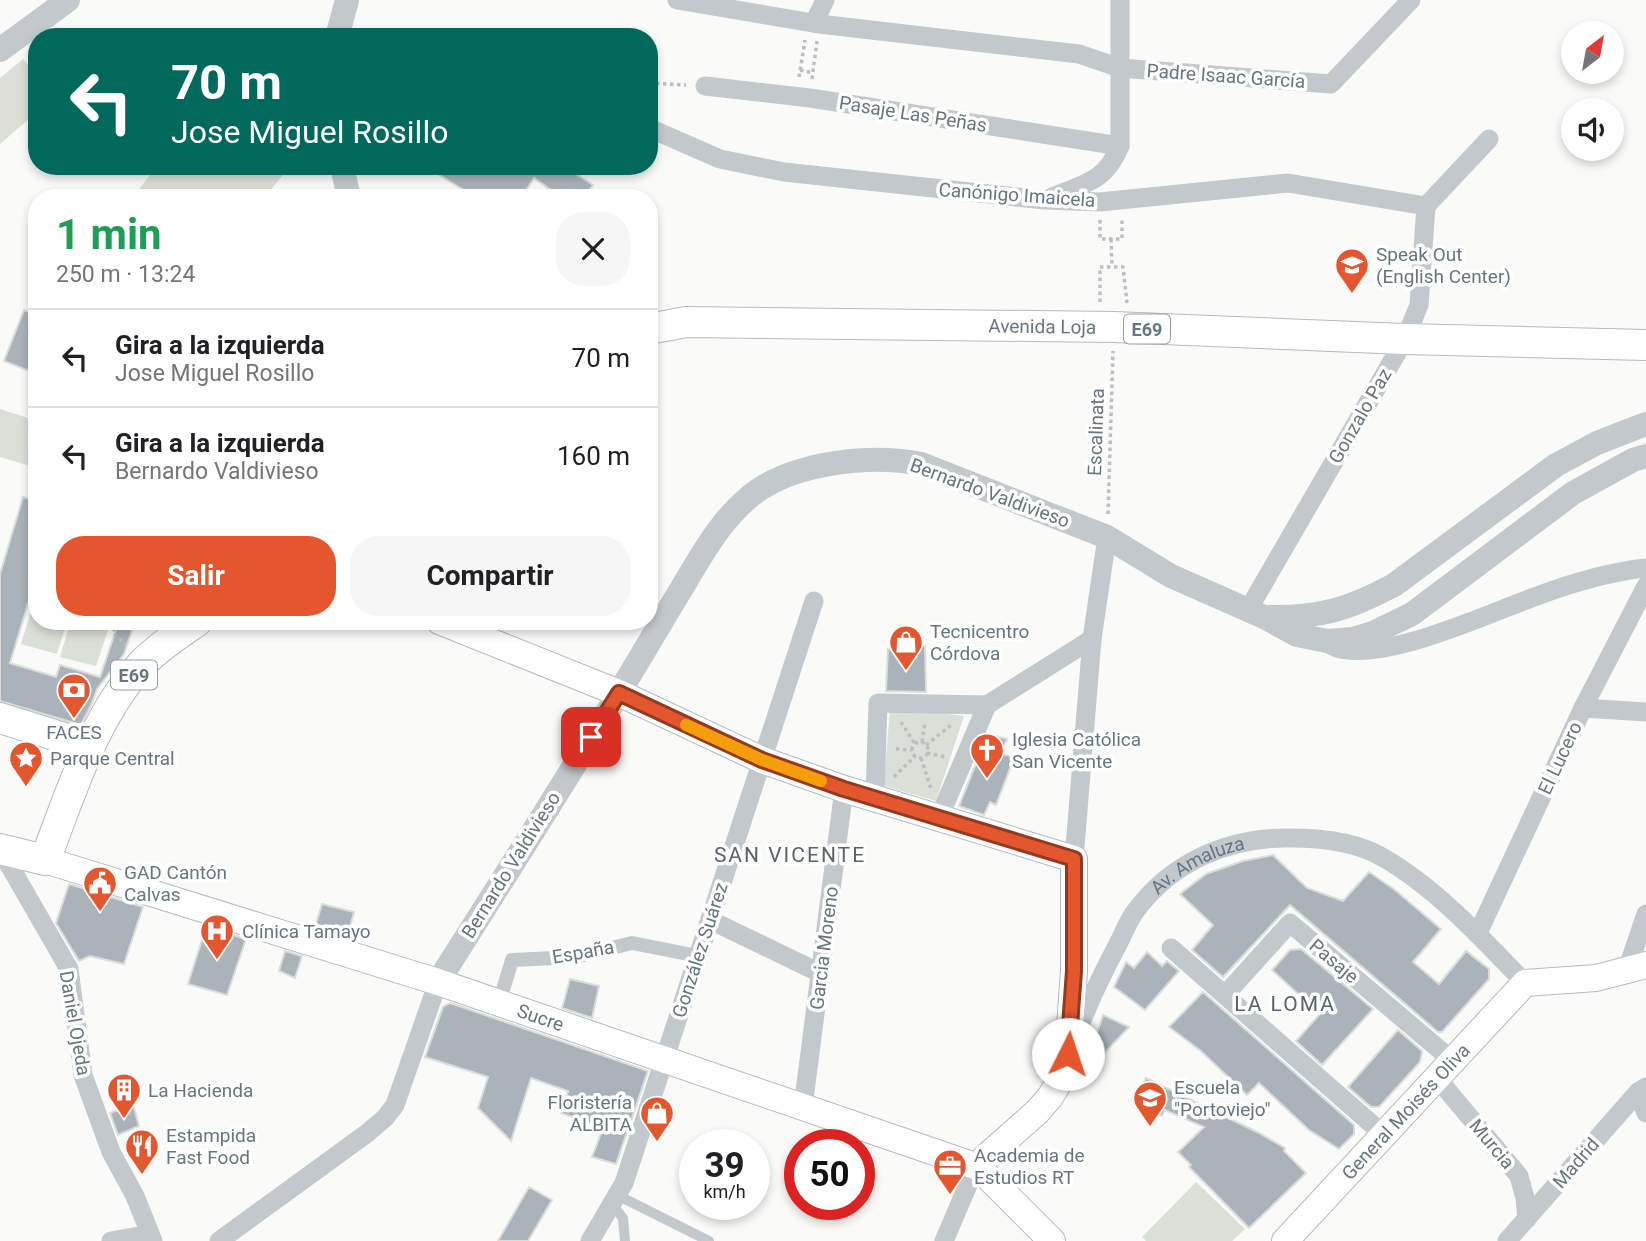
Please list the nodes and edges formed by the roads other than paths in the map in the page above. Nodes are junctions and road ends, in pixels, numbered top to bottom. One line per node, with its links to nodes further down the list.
1 (68, 0): 9 (street)
2 (347, 0): 10 (street)
3 (677, 0): 6 (street)
4 (825, 0): 8 (street)
5 (1119, 0): 13 (street)
6 (715, 3): 8 (street)
7 (1405, 3): 13 (street, Padre Isaac García)
8 (814, 23): 13 (street)
9 (30, 28)
10 (339, 28)
11 (28, 29): 12 (street)
12 (0, 50)
13 (1120, 68): 17 (street)
14 (705, 86): 17 (street, Pasaje Las Peñas)
15 (658, 132): 18 (street, Canónigo Imaicela)
16 (1489, 139): 19 (street)
17 (1120, 146): 18 (street)
18 (1045, 200): 19 (street, Canónigo Imaicela)
19 (1426, 206): 21 (street, Gonzalo Paz)
20 (658, 327): 21 (main road, Avenida Loja / E69)
21 (1405, 339): 22 (main road, Avenida Loja / E69); 29 (street, Gonzalo Paz)
22 (1646, 345)
23 (1646, 424): 29 (street, Bernardo Valdivieso)
24 (1646, 456): 35 (street, Bernardo Valdivieso)
25 (1107, 537): 29 (street, Bernardo Valdivieso); 30 (street, Bernardo Valdivieso); 34 (street)
26 (1646, 568): 35 (street)
27 (1646, 586): 38 (street, El Lucero)
28 (814, 601): 42 (street, González Suárez)
29 (1256, 614): 35 (street, Bernardo Valdivieso)
30 (658, 628)
31 (185, 630): 41 (main road, E69)
32 (462, 630): 36 (main road)
33 (657, 630): 36 (street, Bernardo Valdivieso)
34 (1091, 639): 37 (street); 47 (street)
35 (1318, 639)
36 (619, 693): 42 (main road); 56 (street, Bernardo Valdivieso)
37 (987, 705): 44 (street); 45 (street)
38 (1583, 708): 39 (street); 51 (street, El Lucero)
39 (1646, 712)
40 (0, 718): 41 (main road)
41 (90, 746): 48 (main road, E69)
42 (762, 760): 43 (main road); 50 (street, González Suárez)
43 (844, 789): 44 (main road); 55 (street, Garcia Moreno)
44 (874, 798): 45 (main road)
45 (936, 806): 47 (main road)
46 (0, 849): 48 (main road, Sucre); 70 (street, Daniel Ojeda)
47 (1074, 859): 60 (main road)
48 (45, 860): 56 (main road, Sucre)
49 (1646, 914): 54 (street)
50 (710, 920): 53 (street, González Suárez); 55 (street)
51 (1478, 933): 57 (street, Av. Amaluza); 60 (street, Av. Amaluza)
52 (1171, 948): 58 (street)
53 (698, 956): 59 (street, España); 61 (street, González Suárez)
54 (1637, 967): 57 (main road)
55 (820, 973): 64 (street, Garcia Moreno)
56 (438, 982): 59 (main road, Sucre); 72 (street, Bernardo Valdivieso)
57 (1525, 983): 62 (main road, General Moisés Oliva)
58 (1225, 995): 62 (street, Pasaje); 66 (street)
59 (499, 1003): 61 (main road, Sucre)
60 (1068, 1054): 67 (main road, Av. Amaluza)
61 (665, 1060): 64 (main road, Sucre); 68 (street, González Suárez)
62 (1445, 1070): 66 (main road, General Moisés Oliva); 69 (street, Murcia)
63 (1642, 1089): 65 (street); 69 (street, Madrid)
64 (803, 1107): 67 (main road, Sucre)
65 (1646, 1112)
66 (1383, 1134): 79 (main road, General Moisés Oliva)
67 (978, 1167): 77 (street); 78 (main road, Sucre)
68 (614, 1199): 73 (street, González Suárez); 74 (street, González Suárez); 75 (lane); 76 (lane)
69 (1527, 1219): 80 (street, Madrid)
70 (152, 1238): 71 (street)
71 (111, 1241)
72 (219, 1241)
73 (590, 1241)
74 (601, 1241)
75 (625, 1241)
76 (709, 1241)
77 (944, 1241)
78 (1052, 1241)
79 (1285, 1241)
80 (1507, 1241)

